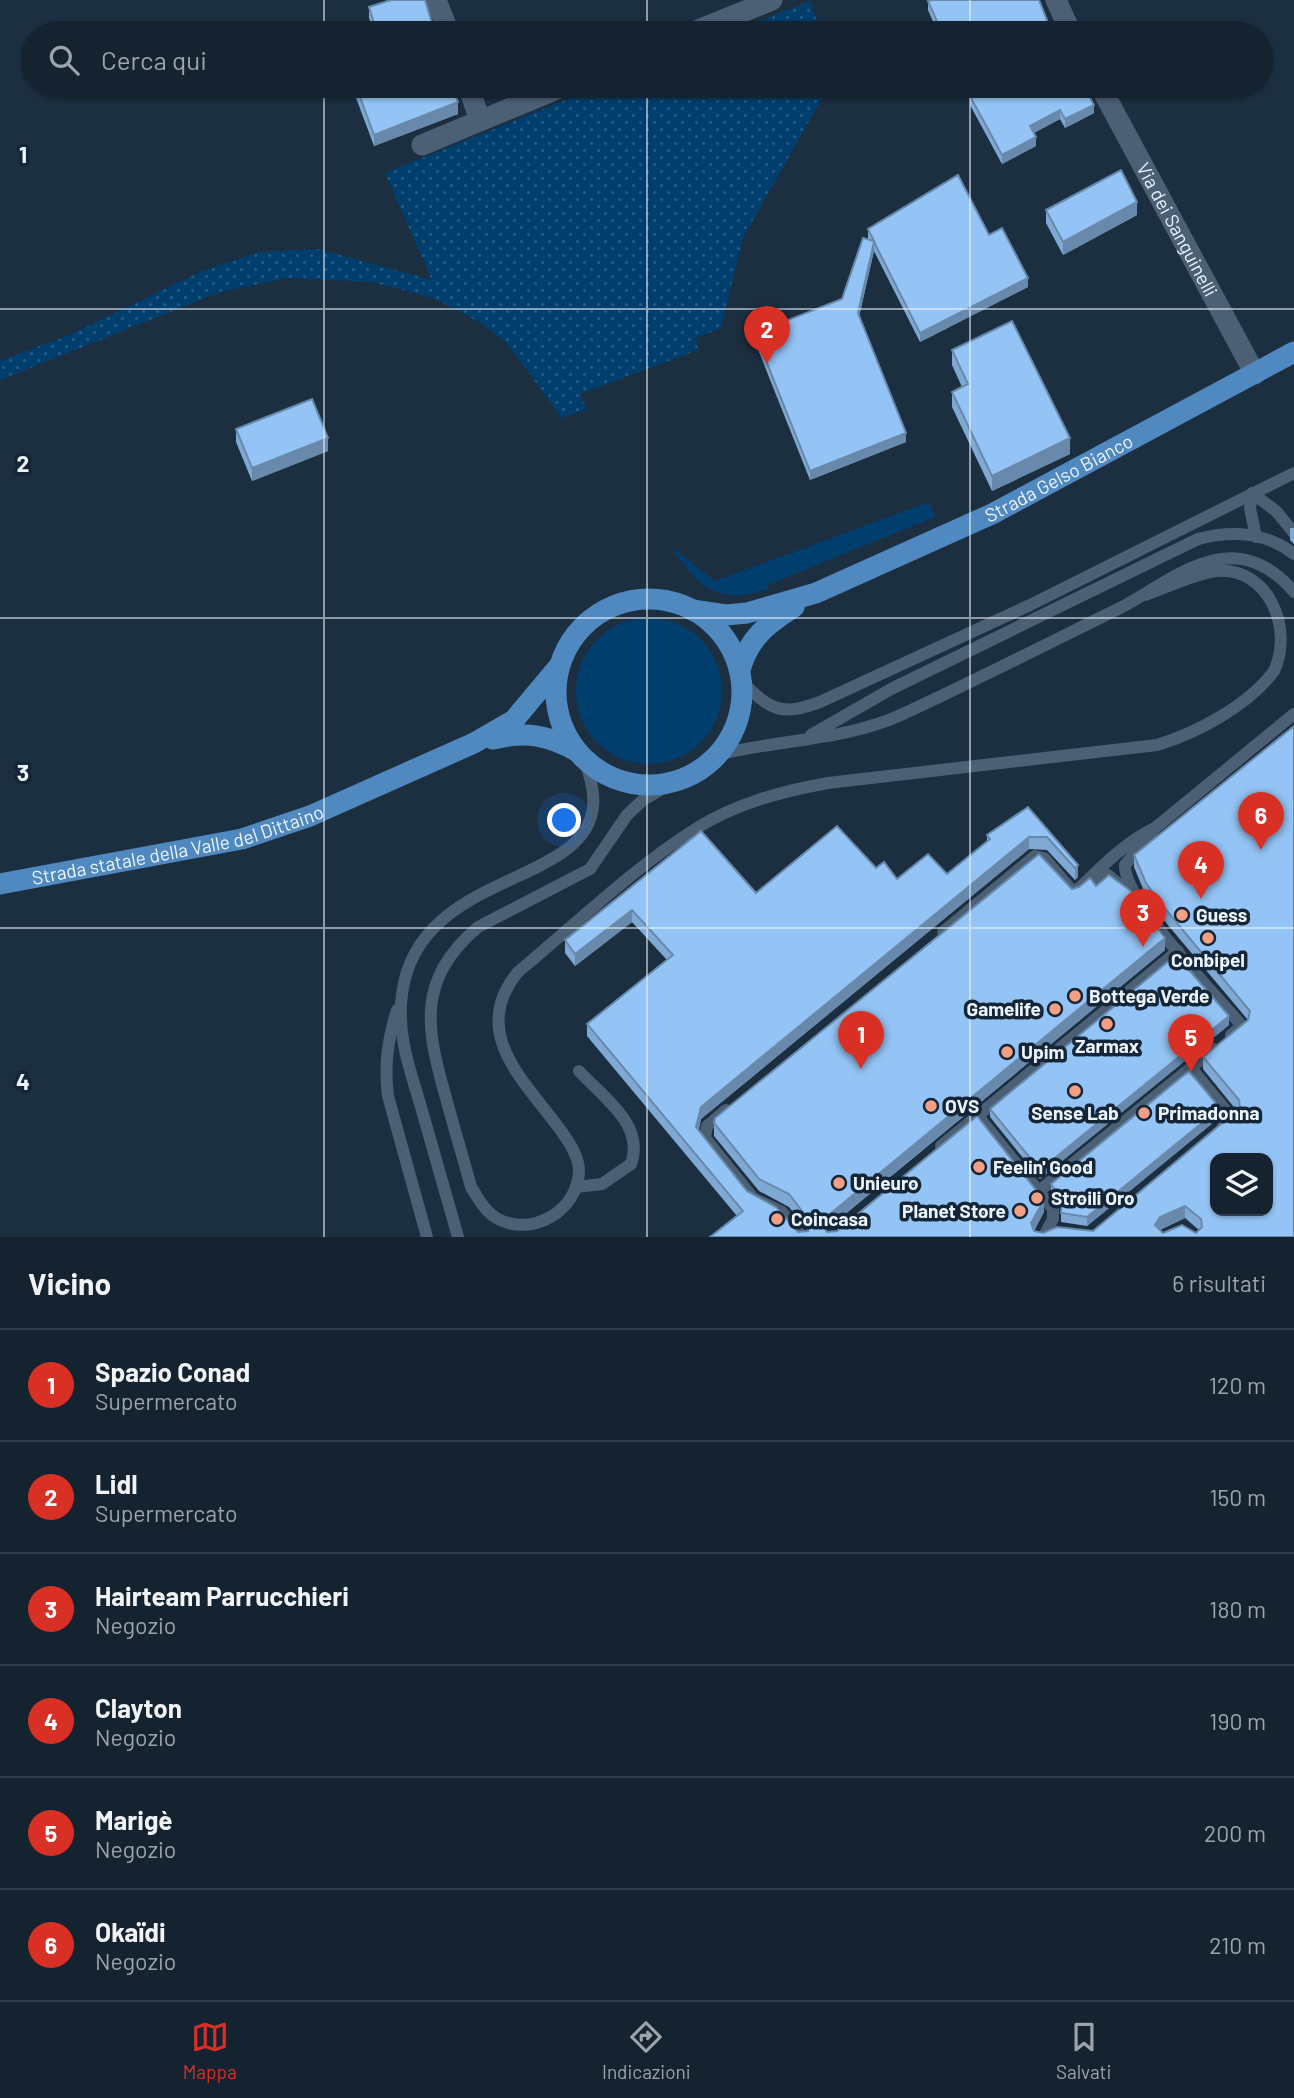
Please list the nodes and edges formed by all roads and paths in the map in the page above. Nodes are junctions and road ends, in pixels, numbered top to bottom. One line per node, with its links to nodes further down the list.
1 (436, 0): 4 (street)
2 (772, 0): 5 (street)
3 (1056, 0): 6 (street)
4 (444, 21)
5 (720, 21)
6 (1066, 21)
7 (472, 98): 10 (street)
8 (534, 98): 10 (street)
9 (1106, 98): 13 (street, Via dei Sanguinelli)
10 (480, 120): 11 (street)
11 (422, 145)
12 (1294, 352): 13 (main road, Strada Gelso Bianco)
13 (1255, 374): 19 (main road, Strada Gelso Bianco)
14 (1294, 473): 15 (lane)
15 (1252, 493): 16 (lane); 17 (lane); 24 (lane)
16 (1294, 533)
17 (1256, 537): 18 (lane); 26 (lane)
18 (1294, 554)
19 (816, 593): 22 (main road, Strada Gelso Bianco); 24 (main road, Strada Gelso Bianco)
20 (1294, 593): 21 (lane)
21 (1145, 595): 26 (lane); 44 (lane)
22 (692, 610): 23 (main road); 24 (main road)
23 (560, 665): 27 (main road); 29 (main road)
24 (741, 676): 28 (main road)
25 (1294, 714): 31 (lane)
26 (807, 737): 28 (lane)
27 (474, 743): 29 (main road); 32 (main road, Strada statale della Valle del Dittaino)
28 (717, 755): 30 (main road)
29 (582, 756): 30 (main road); 37 (lane)
30 (676, 781): 44 (lane)
31 (1155, 828): 33 (lane); 34 (lane)
32 (0, 884)
33 (1084, 884): 34 (lane); 35 (lane)
34 (1137, 900): 36 (lane)
35 (937, 937)
36 (1178, 951): 38 (lane); 41 (lane)
37 (401, 996): 47 (lane); 49 (lane)
38 (1191, 1068): 42 (lane); 45 (lane)
39 (579, 1071): 44 (lane)
40 (738, 1100): 50 (lane)
41 (977, 1115): 43 (lane); 45 (lane)
42 (1212, 1134)
43 (925, 1159)
44 (576, 1186)
45 (1039, 1191): 48 (lane)
46 (1067, 1231): 48 (lane)
47 (426, 1235)
48 (1043, 1235)
49 (458, 1237)
50 (802, 1237)

